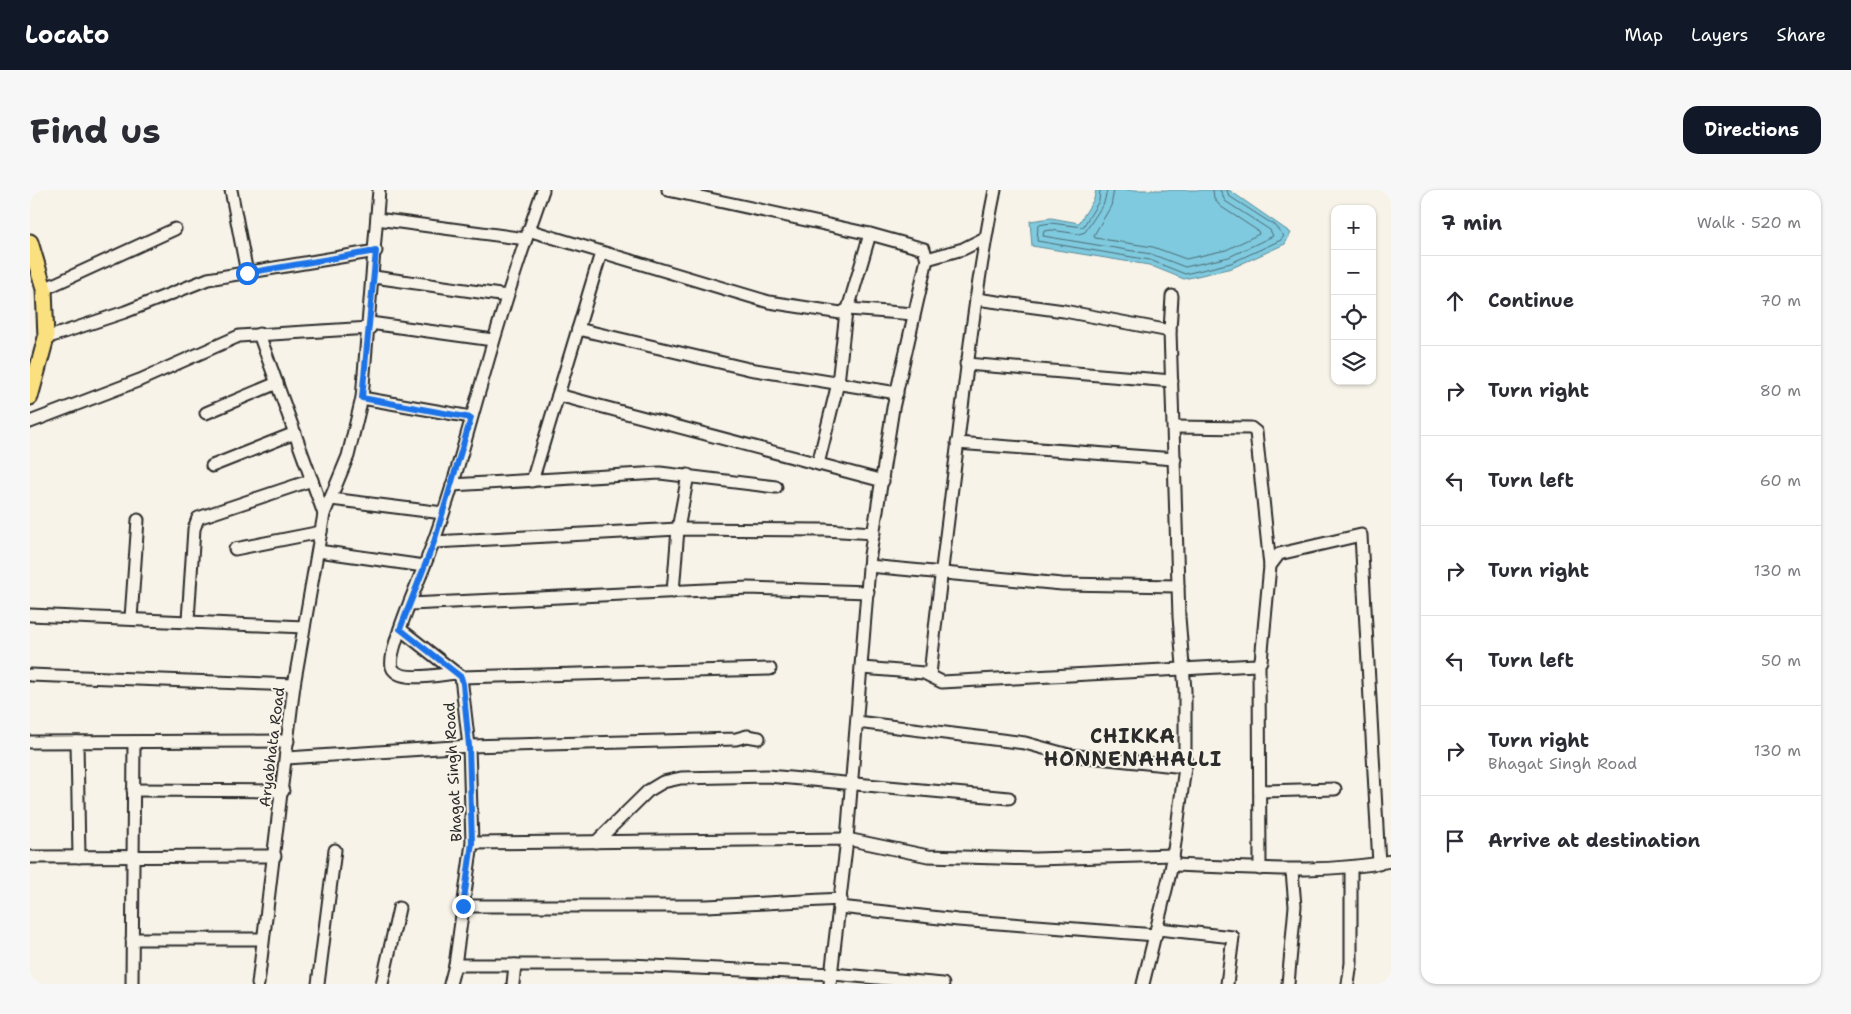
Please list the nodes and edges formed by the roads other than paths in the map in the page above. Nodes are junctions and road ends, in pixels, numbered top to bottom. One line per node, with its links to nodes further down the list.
1 (231, 190): 16 (street)
2 (379, 190): 7 (street)
3 (542, 190): 10 (street)
4 (668, 190): 6 (street)
5 (995, 190): 11 (street)
6 (704, 195): 9 (street)
7 (377, 219): 10 (street); 13 (street)
8 (175, 229): 18 (street)
9 (870, 234): 15 (street); 22 (street)
10 (527, 235): 14 (street); 19 (street)
11 (985, 238): 15 (street); 21 (street)
12 (30, 242): 18 (main road)
13 (376, 251): 16 (street); 17 (street)
14 (601, 252): 22 (street); 25 (street)
15 (927, 259): 23 (street)
16 (247, 273): 28 (street)
17 (374, 277): 19 (street); 24 (street)
18 (44, 289): 28 (main road)
19 (507, 296): 29 (street)
20 (1172, 296): 26 (street)
21 (976, 299): 26 (street); 30 (street)
22 (847, 310): 23 (street); 33 (street)
23 (914, 314): 34 (street)
24 (370, 325): 27 (street); 29 (street); 37 (street)
25 (578, 329): 33 (street); 35 (street)
26 (1170, 332): 31 (street)
27 (259, 334): 32 (street); 40 (street)
28 (46, 338): 36 (main road)
29 (493, 340): 39 (street)
30 (966, 364): 31 (street); 43 (street)
31 (1172, 381): 41 (street)
32 (277, 383): 38 (street); 42 (street)
33 (838, 383): 34 (street); 45 (street)
34 (896, 393): 50 (street)
35 (558, 395): 45 (street); 49 (street)
36 (30, 397)
37 (362, 398): 39 (street); 53 (street)
38 (206, 413)
39 (471, 418): 51 (street)
40 (30, 422)
41 (1174, 426): 44 (street); 65 (street)
42 (295, 433): 46 (street); 48 (street)
43 (957, 443): 44 (street); 66 (street)
44 (1175, 459): 67 (street)
45 (818, 464): 50 (street)
46 (212, 466)
47 (688, 475): 49 (street); 52 (street); 57 (street)
48 (312, 480): 55 (street); 73 (street)
49 (532, 480): 51 (street)
50 (883, 481): 59 (street)
51 (452, 485): 54 (street)
52 (776, 487)
53 (331, 499): 54 (street); 55 (street)
54 (443, 513): 60 (street)
55 (324, 514): 58 (street, Aryabhata Road)
56 (138, 520): 72 (street)
57 (678, 529): 59 (street); 60 (street); 68 (street)
58 (321, 532): 61 (street); 62 (street, Aryabhata Road)
59 (874, 534): 64 (street)
60 (434, 542): 63 (street)
61 (235, 549)
62 (318, 551): 63 (street); 74 (street, Aryabhata Road)
63 (424, 566): 70 (street)
64 (869, 566): 66 (street); 69 (street)
65 (1270, 566): 76 (street); 108 (street)
66 (940, 573): 67 (street); 80 (street)
67 (1178, 586): 79 (street)
68 (674, 592): 69 (street); 70 (street)
69 (868, 592): 77 (street)
70 (410, 604): 75 (street)
71 (30, 615): 72 (street)
72 (131, 618): 73 (street)
73 (188, 620): 74 (street)
74 (304, 627): 83 (street, Aryabhata Road)
75 (400, 629): 82 (street); 82 (street)
76 (1259, 664): 79 (street); 97 (street)
77 (862, 668): 80 (street); 84 (street)
78 (770, 669): 82 (street)
79 (1183, 670): 80 (street); 92 (street)
80 (930, 674)
81 (30, 675): 83 (street)
82 (459, 675): 90 (street, Bhagat Singh Road)
83 (294, 685): 86 (street, Aryabhata Road)
84 (857, 722): 92 (street); 93 (street)
85 (759, 738): 90 (street)
86 (288, 741): 89 (street); 91 (street, Aryabhata Road)
87 (30, 742): 88 (street)
88 (78, 742): 89 (street); 105 (street)
89 (134, 742): 95 (street)
90 (469, 746): 91 (street); 101 (street, Bhagat Singh Road)
91 (287, 758): 96 (street, Aryabhata Road)
92 (1185, 767): 107 (street)
93 (851, 784): 98 (street); 99 (street); 100 (street)
94 (1335, 789): 97 (street)
95 (133, 790): 96 (street); 106 (street)
96 (283, 791): 103 (street, Aryabhata Road)
97 (1261, 791): 110 (street)
98 (1009, 798)
99 (847, 839): 100 (street); 107 (street); 112 (street)
100 (596, 842): 101 (street)
101 (472, 843): 113 (street, Bhagat Singh Road)
102 (335, 850): 123 (street)
103 (274, 856): 106 (street); 117 (street, Aryabhata Road)
104 (30, 857): 105 (street)
105 (79, 857): 106 (street)
106 (132, 857): 116 (street)
107 (1173, 860): 110 (street); 115 (street)
108 (1385, 862): 109 (street)
109 (1351, 867): 111 (street); 131 (street)
110 (1260, 869): 111 (street)
111 (1292, 871): 130 (street)
112 (840, 903): 113 (street); 115 (street); 120 (street)
113 (463, 906): 118 (street, Bhagat Singh Road)
114 (399, 908): 124 (street)
115 (1157, 932): 128 (street); 129 (street)
116 (132, 939): 117 (street); 121 (street)
117 (262, 939): 122 (street, Aryabhata Road)
118 (455, 965): 119 (street); 125 (street, Bhagat Singh Road)
119 (516, 965): 120 (street); 126 (street)
120 (831, 979): 127 (street)
121 (132, 984)
122 (258, 984)
123 (318, 984)
124 (382, 984)
125 (450, 984)
126 (513, 984)
127 (943, 984)
128 (1143, 984)
129 (1227, 984)
130 (1288, 984)
131 (1348, 984)

